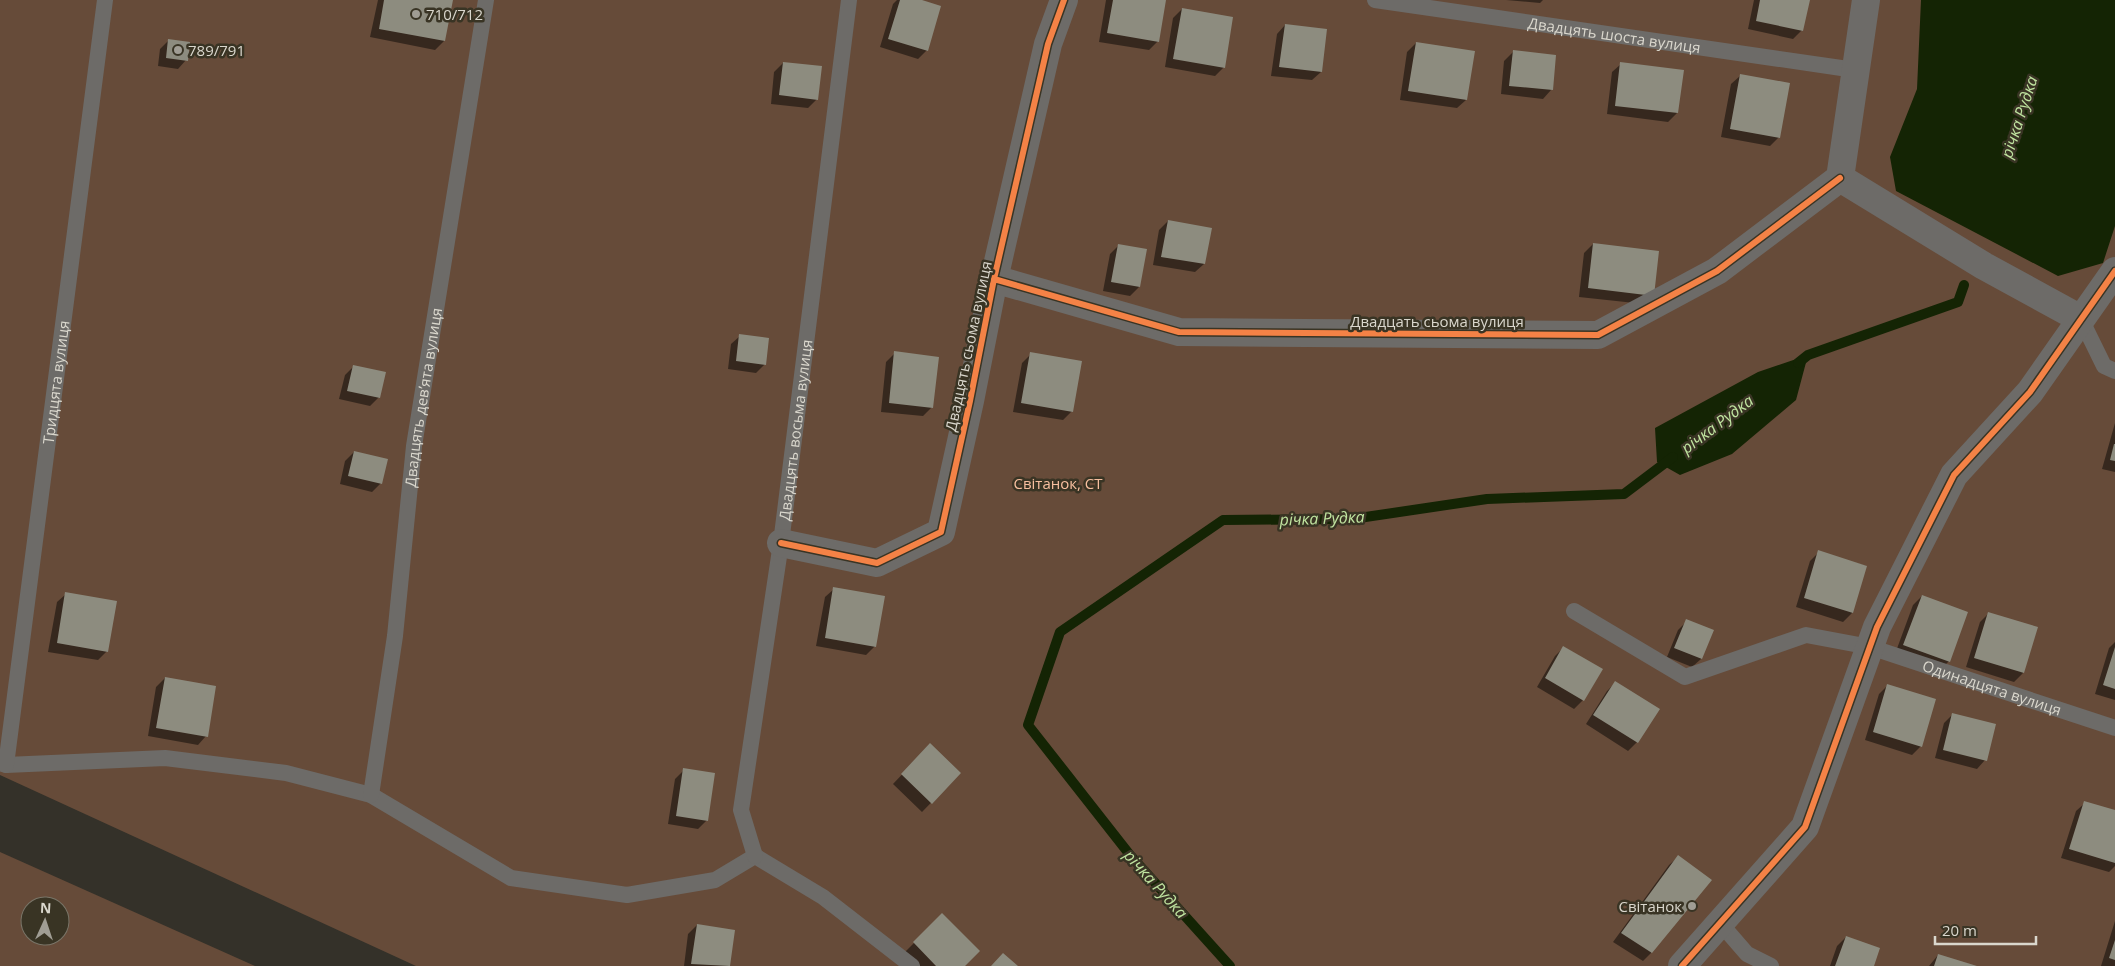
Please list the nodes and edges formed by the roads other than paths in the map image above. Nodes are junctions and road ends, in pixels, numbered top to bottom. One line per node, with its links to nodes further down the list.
1 (105, 0): 17 (lane, Тридцята вулиця)
2 (486, 0): 18 (lane, Двадцять дев’ята вулиця)
3 (849, 0): 13 (lane, Двадцять восьма вулиця)
4 (1064, 0): 10 (street, Двадцять сьома вулиця)
5 (1375, 0): 7 (lane, Двадцять шоста вулиця)
6 (1866, 0): 7 (street)
7 (1855, 70): 8 (street)
8 (1840, 178): 10 (street, Двадцать сьома вулиця); 11 (street)
9 (2115, 271): 11 (street)
10 (994, 279): 13 (street, Двадцять сьома вулиця)
11 (2082, 319): 12 (lane); 15 (street)
12 (2115, 371)
13 (780, 543): 19 (lane, Двадцять восьма вулиця)
14 (1574, 611): 15 (lane, Одинадцята вулиця)
15 (1870, 647): 16 (lane, Одинадцята вулиця); 20 (street)
16 (2115, 728)
17 (3, 764): 18 (lane)
18 (371, 795): 19 (lane)
19 (755, 856): 21 (lane)
20 (1721, 924): 22 (street); 23 (lane)
21 (912, 966)
22 (1682, 966)
23 (1771, 966)

